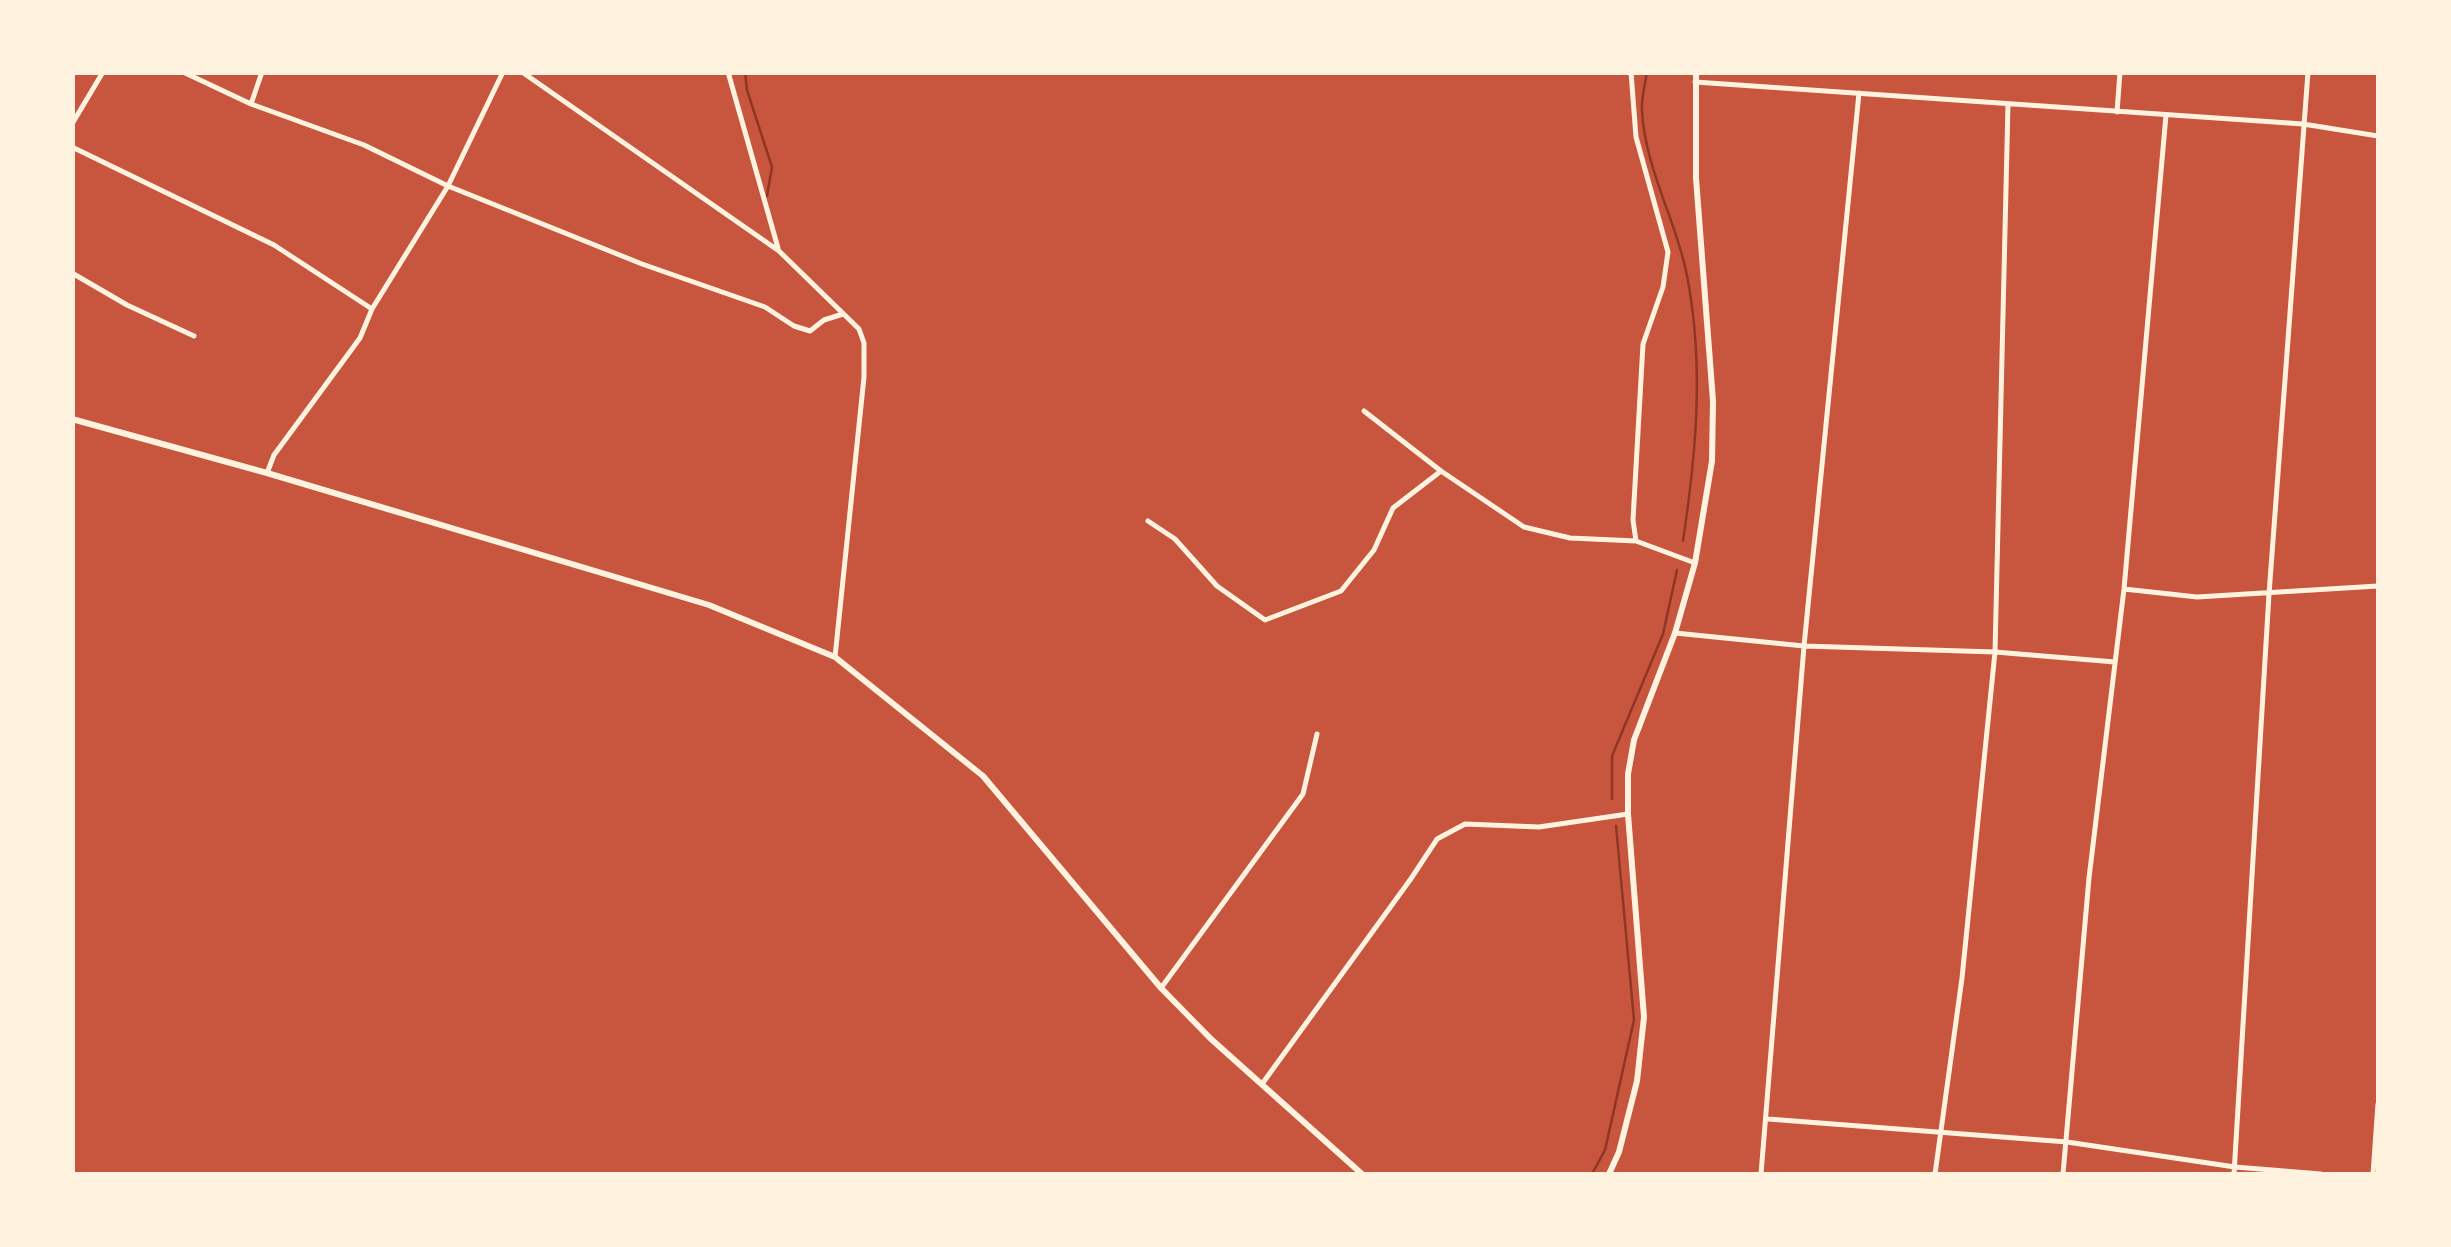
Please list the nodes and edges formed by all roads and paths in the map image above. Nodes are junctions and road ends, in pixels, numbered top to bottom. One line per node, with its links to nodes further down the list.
1 (103, 72): 17 (street)
2 (184, 72): 13 (street)
3 (262, 72): 13 (street)
4 (503, 72): 21 (street)
5 (522, 72): 22 (street)
6 (728, 72): 22 (street)
7 (1631, 72): 32 (street)
8 (1696, 72): 11 (main road)
9 (2120, 72): 15 (street)
10 (2308, 72): 18 (street)
11 (1696, 82): 12 (street); 33 (main road)
12 (1859, 93): 14 (street); 38 (street)
13 (251, 104): 21 (street)
14 (2008, 104): 15 (street); 39 (street)
15 (2117, 112): 16 (street)
16 (2166, 115): 18 (street); 35 (street)
17 (72, 124)
18 (2303, 124): 19 (street); 36 (street)
19 (2378, 136)
20 (72, 147): 24 (street)
21 (448, 186): 24 (street); 25 (street)
22 (778, 251): 25 (street)
23 (72, 273): 26 (street)
24 (372, 309): 30 (street)
25 (843, 314): 40 (street)
26 (194, 336)
27 (1364, 412): 29 (street)
28 (72, 419): 30 (main road)
29 (1441, 471): 31 (street); 32 (street)
30 (267, 473): 40 (main road)
31 (1148, 521)
32 (1636, 541): 33 (street)
33 (1695, 563): 37 (main road)
34 (2378, 586): 36 (street)
35 (2124, 589): 36 (street); 41 (street)
36 (2269, 594): 50 (street)
37 (1674, 633): 38 (street); 43 (main road)
38 (1804, 646): 39 (street); 47 (street)
39 (1995, 652): 41 (street); 48 (street)
40 (835, 656): 44 (main road)
41 (2116, 662): 49 (street)
42 (1317, 734): 44 (street)
43 (1628, 814): 45 (street); 52 (main road)
44 (1161, 988): 45 (main road)
45 (1262, 1084): 51 (main road)
46 (2378, 1104): 57 (street)
47 (1767, 1119): 48 (street); 53 (street)
48 (1942, 1131): 49 (street); 54 (street)
49 (2067, 1142): 50 (street); 55 (street)
50 (2235, 1171): 56 (street)
51 (1362, 1174)
52 (1609, 1174)
53 (1762, 1174)
54 (1936, 1174)
55 (2063, 1174)
56 (2322, 1174)
57 (2373, 1174)

